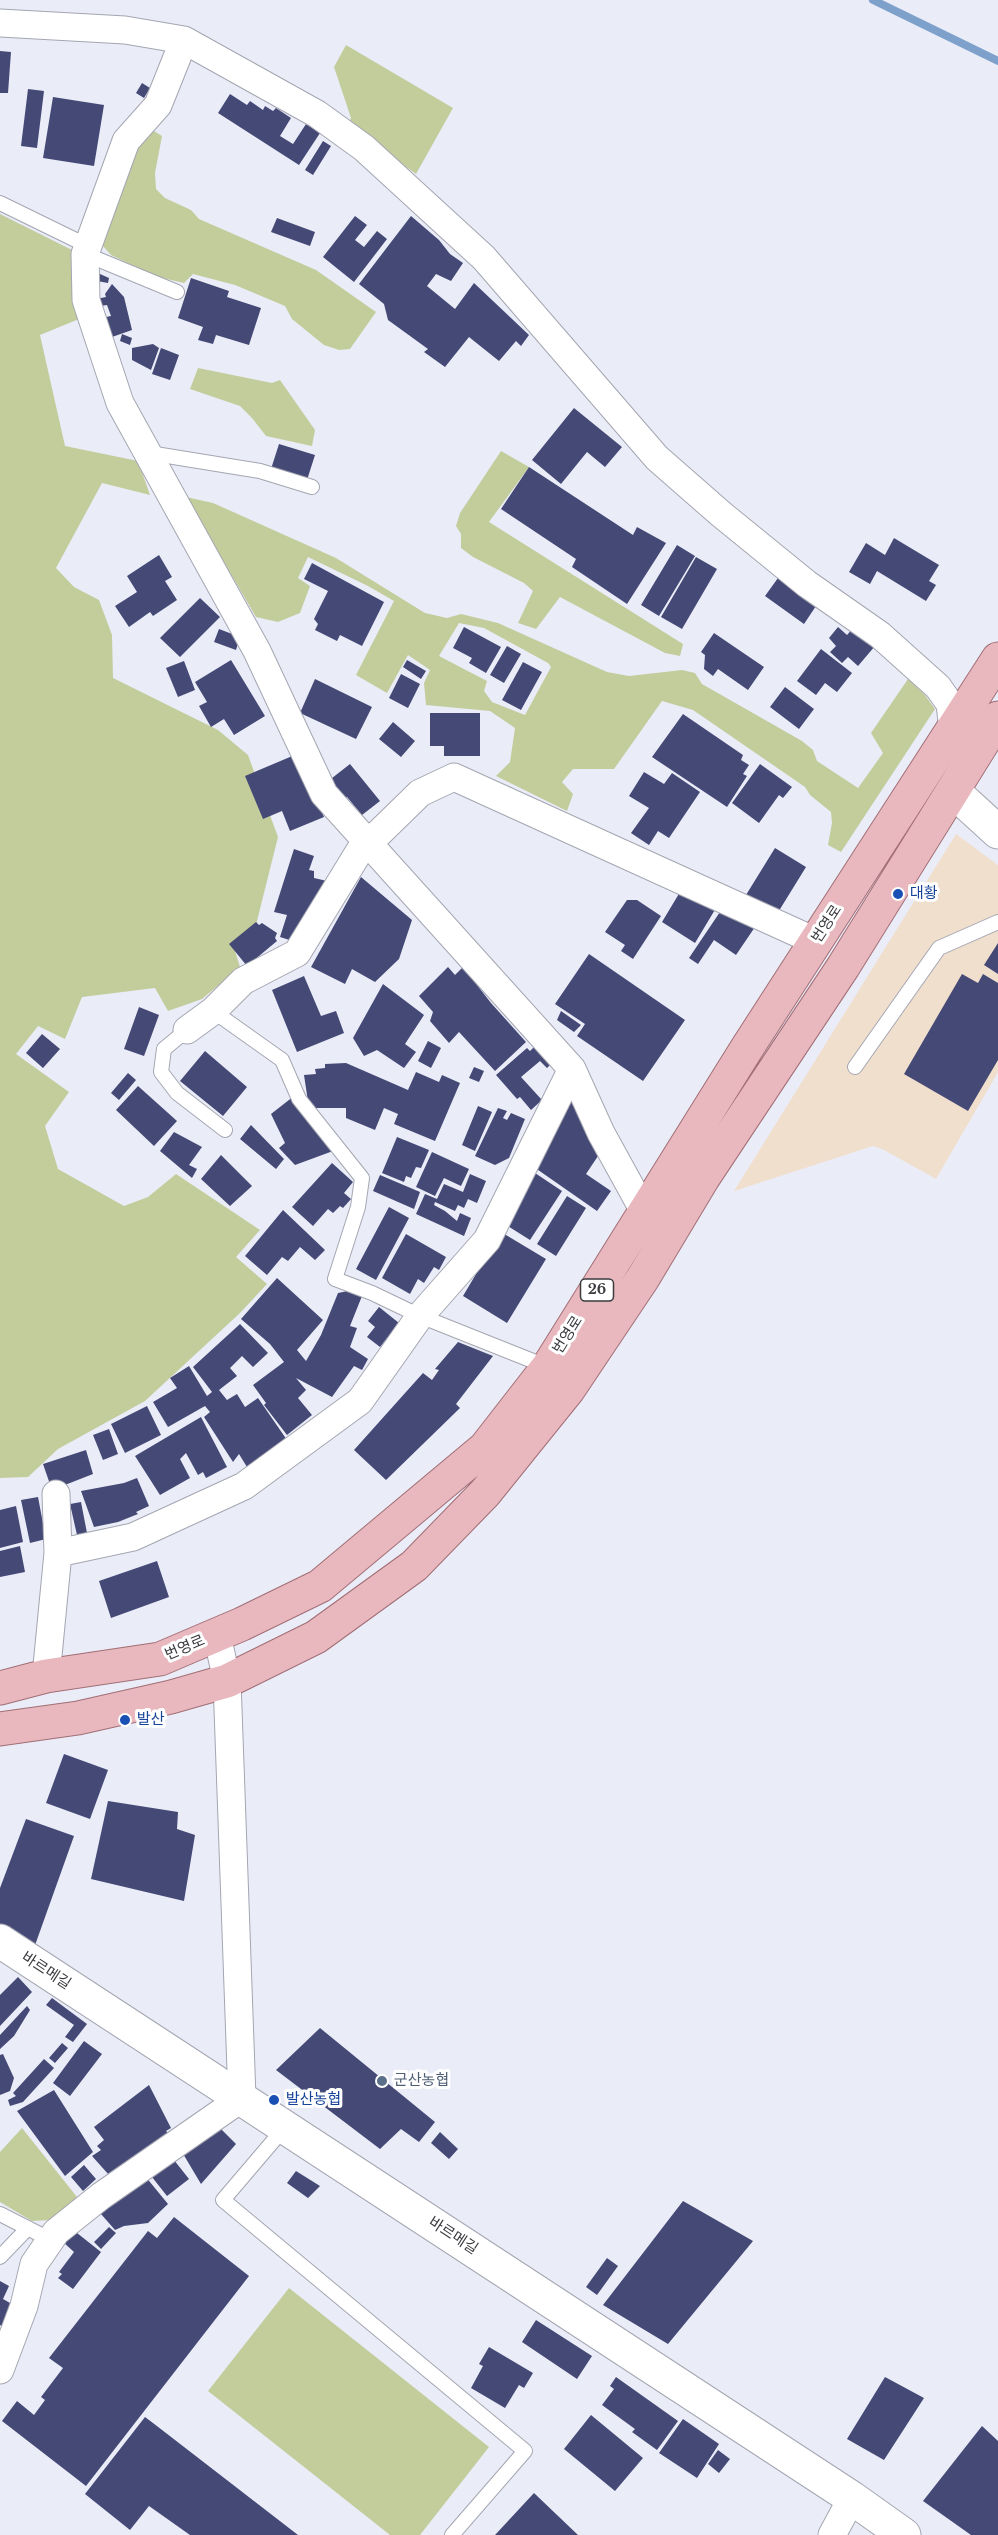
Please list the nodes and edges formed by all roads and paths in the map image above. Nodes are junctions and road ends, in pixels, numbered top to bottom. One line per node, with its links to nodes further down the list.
1 (0, 23): 2 (street)
2 (184, 40): 4 (street); 10 (street)
3 (0, 203): 4 (lane)
4 (87, 250): 5 (lane); 6 (street)
5 (177, 292)
6 (149, 453): 7 (lane); 13 (street)
7 (312, 487)
8 (998, 659): 10 (main road, 번영로 / 26)
9 (998, 718): 11 (main road, 번영로 / 26)
10 (953, 729): 11 (street); 15 (main road, 번영로 / 26)
11 (953, 791): 12 (street); 28 (main road, 번영로 / 26)
12 (998, 832)
13 (365, 842): 15 (street); 16 (street); 19 (street)
14 (998, 922): 18 (lane)
15 (815, 941): 21 (main road, 번영로 / 26)
16 (213, 1011): 17 (street); 22 (lane)
17 (187, 1030): 20 (lane)
18 (855, 1067)
19 (572, 1069): 21 (street); 22 (street)
20 (225, 1130)
21 (645, 1213): 23 (main road, 번영로 / 26)
22 (420, 1316): 23 (lane); 25 (street)
23 (548, 1367): 26 (main road, 번영로 / 26)
24 (56, 1494): 25 (street)
25 (58, 1553): 27 (street)
26 (217, 1635): 27 (main road, 번영로 / 26); 28 (street)
27 (46, 1676): 29 (main road, 번영로 / 26)
28 (227, 1680): 30 (main road, 번영로 / 26); 32 (street)
29 (0, 1688)
30 (0, 1729)
31 (0, 1941): 32 (street, 바르메길)
32 (242, 2098): 33 (street, 바르메길); 35 (street)
33 (286, 2126): 38 (street, 바르메길); 39 (lane)
34 (0, 2214): 35 (lane)
35 (40, 2234): 36 (lane); 37 (street)
36 (0, 2257)
37 (0, 2370)
38 (852, 2498): 40 (street); 41 (street, 바르메길)
39 (452, 2535)
40 (832, 2535)
41 (904, 2535)

